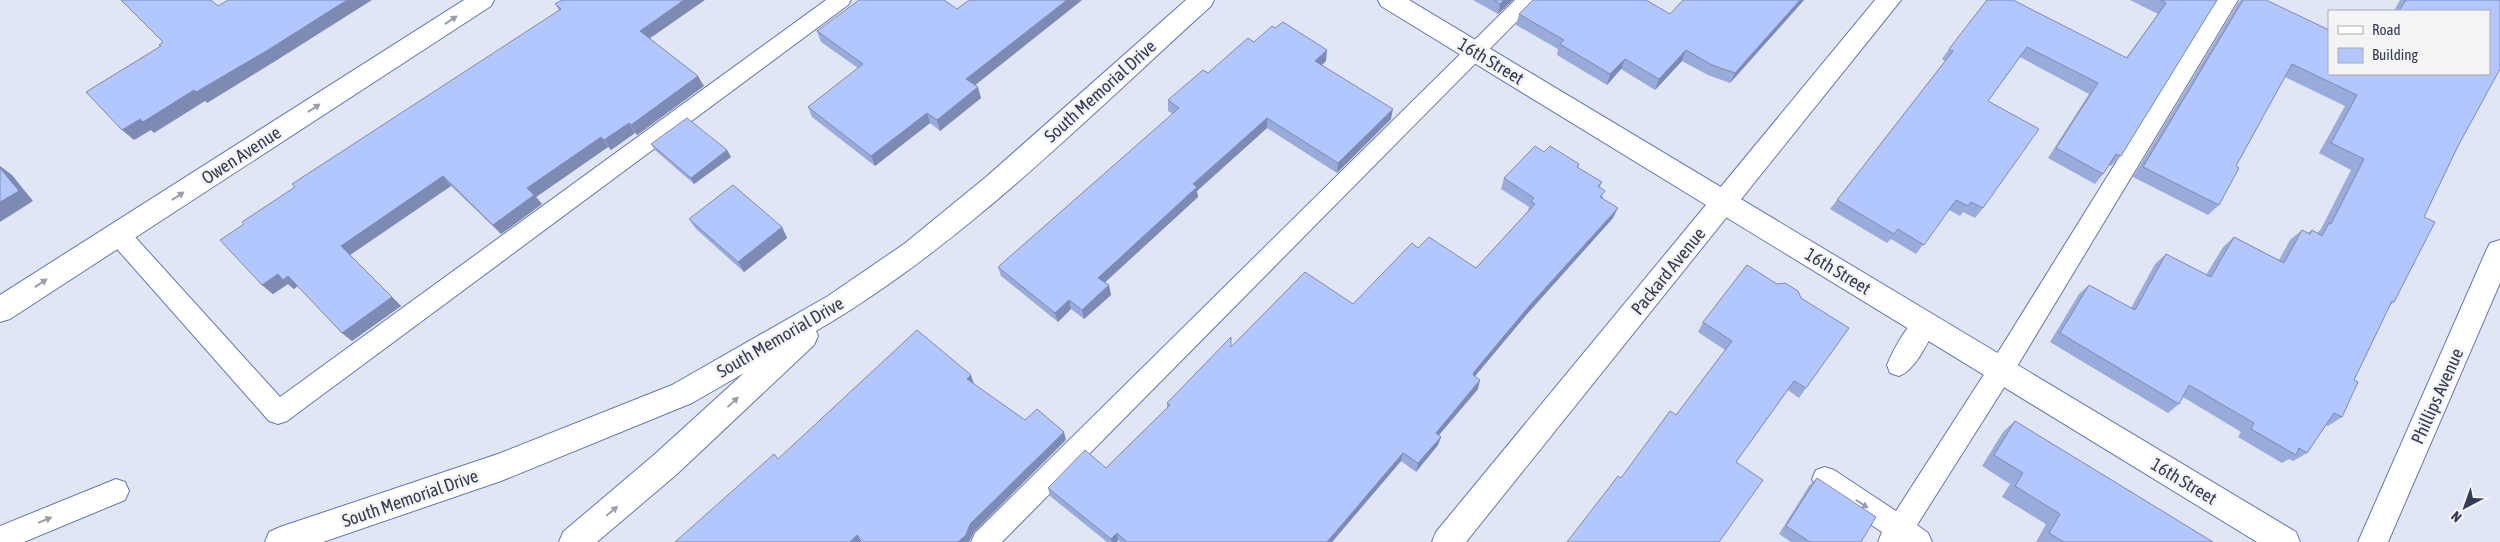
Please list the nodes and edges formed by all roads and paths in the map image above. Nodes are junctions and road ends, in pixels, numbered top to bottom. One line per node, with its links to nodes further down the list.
1 (482, 0): 10 (street, Owen Avenue, one-way to 1)
2 (841, 0): 10 (lane)
3 (1202, 0): 12 (street, South Memorial Drive)
4 (1390, 0): 8 (street, 16th Street)
5 (1528, 0): 8 (lane)
6 (1889, 0): 9 (street, Packard Avenue)
7 (2228, 0): 16 (lane)
8 (1476, 51): 9 (street, 16th Street); 23 (lane)
9 (1724, 202): 14 (street, 16th Street); 24 (street, Packard Avenue)
10 (118, 234): 13 (street, Owen Avenue, one-way to 10)
11 (2500, 251): 26 (street, Phillips Avenue)
12 (838, 304): 21 (street, South Memorial Drive); 22 (street, one-way to 12)
13 (0, 310)
14 (1926, 324): 15 (lane); 16 (street, 16th Street)
15 (1899, 365)
16 (2001, 370): 19 (lane); 25 (street, 16th Street)
17 (1825, 479): 19 (lane, one-way to 19)
18 (116, 492): 20 (lane, one-way to 18)
19 (1903, 538)
20 (0, 539)
21 (280, 542)
22 (574, 542)
23 (984, 542)
24 (1447, 542)
25 (2285, 542)
26 (2373, 542)

